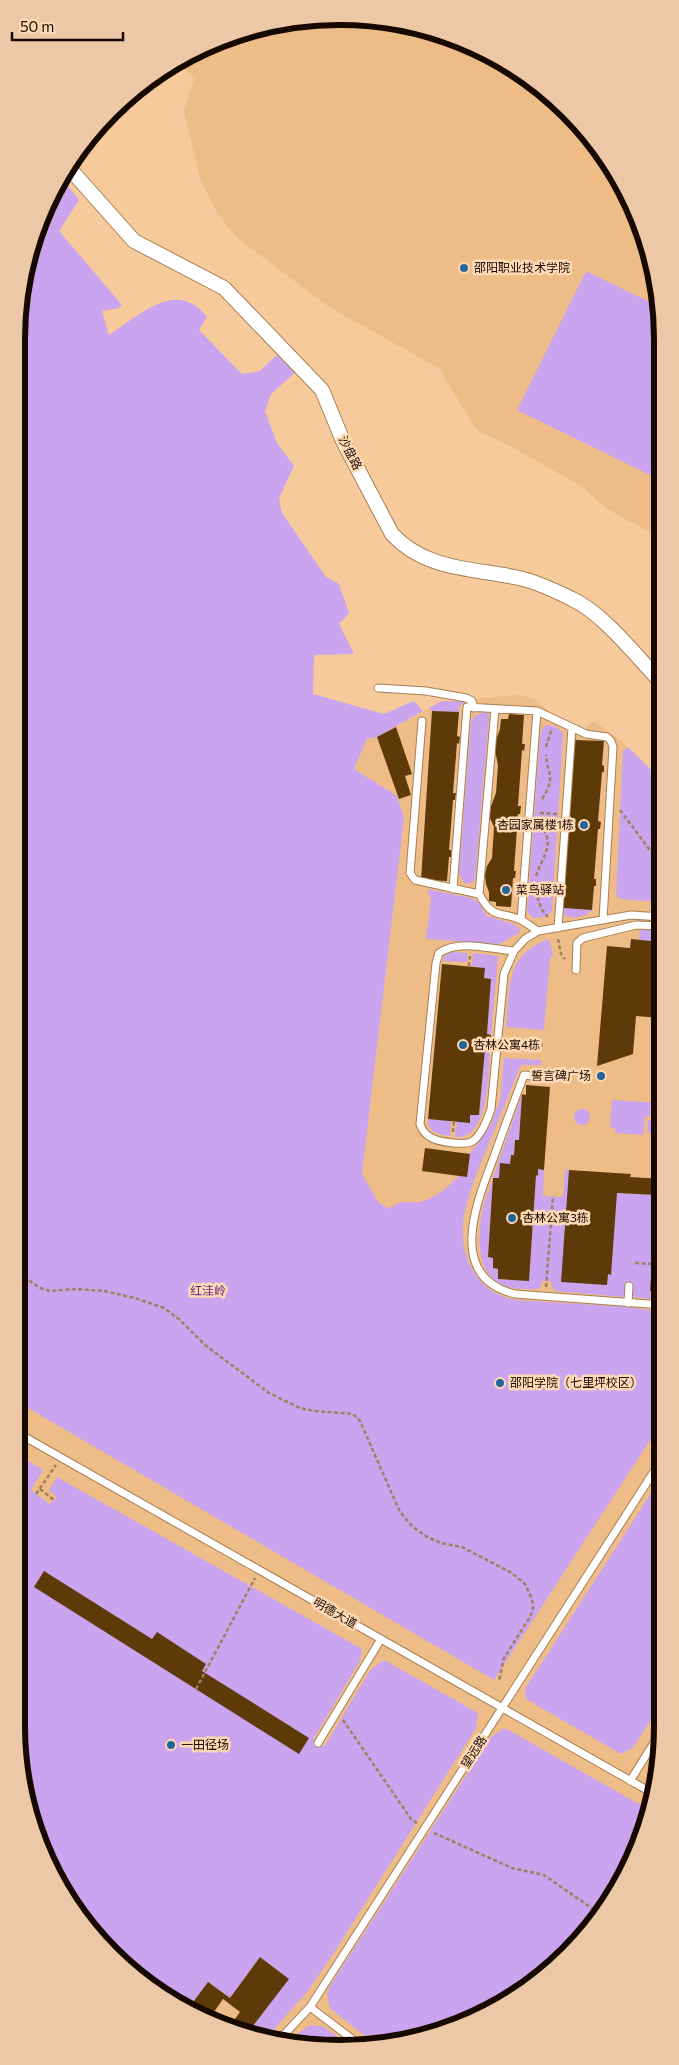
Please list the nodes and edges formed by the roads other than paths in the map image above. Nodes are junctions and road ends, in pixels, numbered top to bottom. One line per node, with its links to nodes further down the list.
1 (73, 173): 2 (street, 沙盘路)
2 (654, 675)
3 (378, 688): 4 (lane)
4 (474, 708): 5 (lane); 9 (lane)
5 (494, 709): 6 (lane); 10 (lane)
6 (537, 711): 8 (lane); 12 (lane)
7 (422, 721): 9 (lane)
8 (572, 728): 13 (lane); 15 (lane)
9 (453, 889): 10 (lane)
10 (479, 894): 12 (lane)
11 (654, 917): 13 (lane)
12 (520, 920): 16 (lane)
13 (604, 920): 15 (lane)
14 (654, 925): 18 (lane)
15 (558, 928): 16 (lane)
16 (538, 931): 17 (lane)
17 (514, 951): 17 (lane)
18 (576, 970)
19 (540, 1077): 21 (lane)
20 (629, 1286): 21 (lane)
21 (628, 1303): 22 (lane)
22 (654, 1305)
23 (25, 1437): 25 (lane, 明德大道)
24 (654, 1471): 26 (lane, 望远路)
25 (381, 1639): 26 (lane, 明德大道); 27 (lane)
26 (502, 1708): 29 (lane, 明德大道); 31 (lane, 望远路)
27 (318, 1743)
28 (653, 1744): 29 (lane)
29 (630, 1781): 30 (lane, 明德大道)
30 (647, 1790)
31 (310, 2007): 32 (lane, 望远路); 33 (lane)
32 (284, 2035)
33 (353, 2039)

